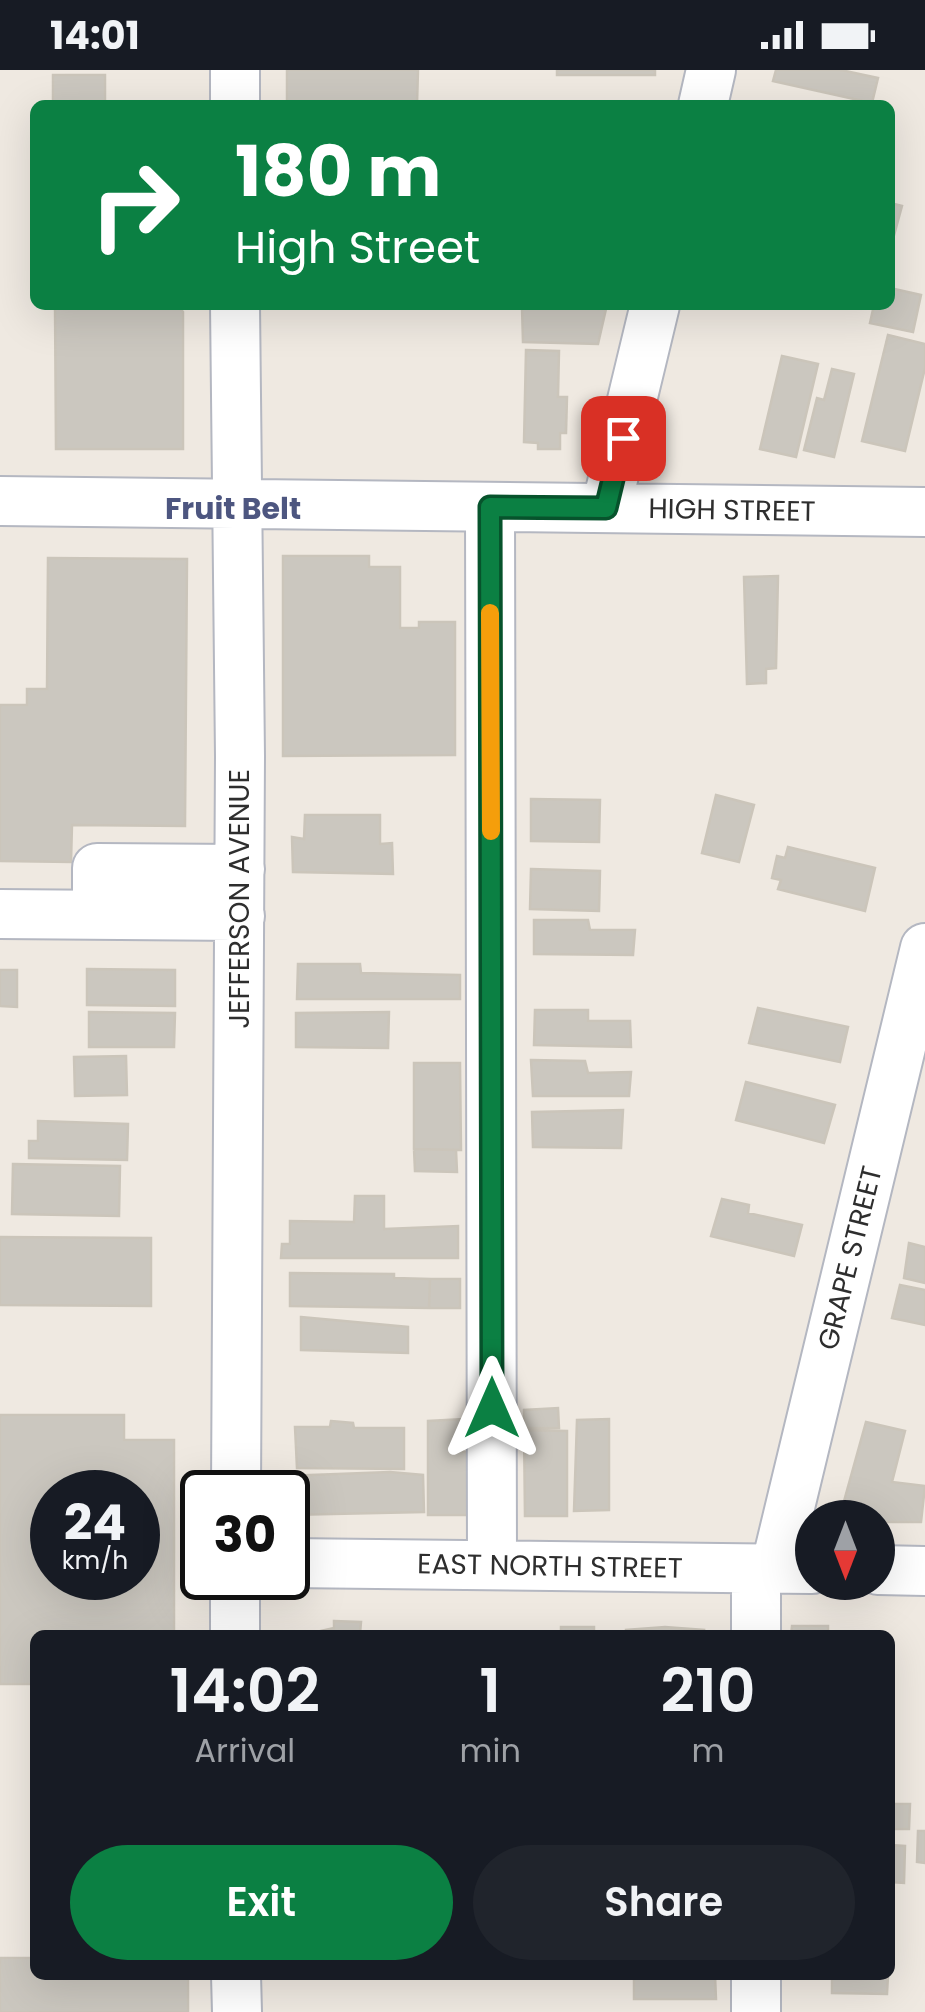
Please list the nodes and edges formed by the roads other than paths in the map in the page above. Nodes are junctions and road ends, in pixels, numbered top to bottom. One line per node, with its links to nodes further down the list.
1 (235, 70): 3 (street)
2 (711, 70): 4 (street)
3 (235, 100)
4 (703, 100)
5 (235, 310): 8 (street, JEFFERSON AVENUE)
6 (653, 310): 10 (street)
7 (0, 501): 8 (street, HIGH STREET)
8 (236, 504): 9 (street, HIGH STREET); 12 (street, JEFFERSON AVENUE)
9 (490, 507): 10 (street, HIGH STREET); 19 (street)
10 (606, 508): 11 (street, HIGH STREET)
11 (925, 512)
12 (240, 869): 14 (street); 15 (street, JEFFERSON AVENUE)
13 (0, 914): 14 (street)
14 (97, 915): 15 (street)
15 (240, 916): 17 (street, JEFFERSON AVENUE)
16 (925, 948): 20 (street, GRAPE STREET)
17 (236, 1470)
18 (310, 1563): 19 (street, EAST NORTH STREET)
19 (492, 1566): 20 (street, EAST NORTH STREET)
20 (781, 1569): 25 (street, GRAPE STREET)
21 (895, 1570): 22 (street)
22 (925, 1571)
23 (235, 1600): 24 (street)
24 (236, 1630)
25 (758, 1630)
26 (236, 1980): 28 (street)
27 (756, 1980): 29 (street)
28 (236, 2012)
29 (756, 2012)

